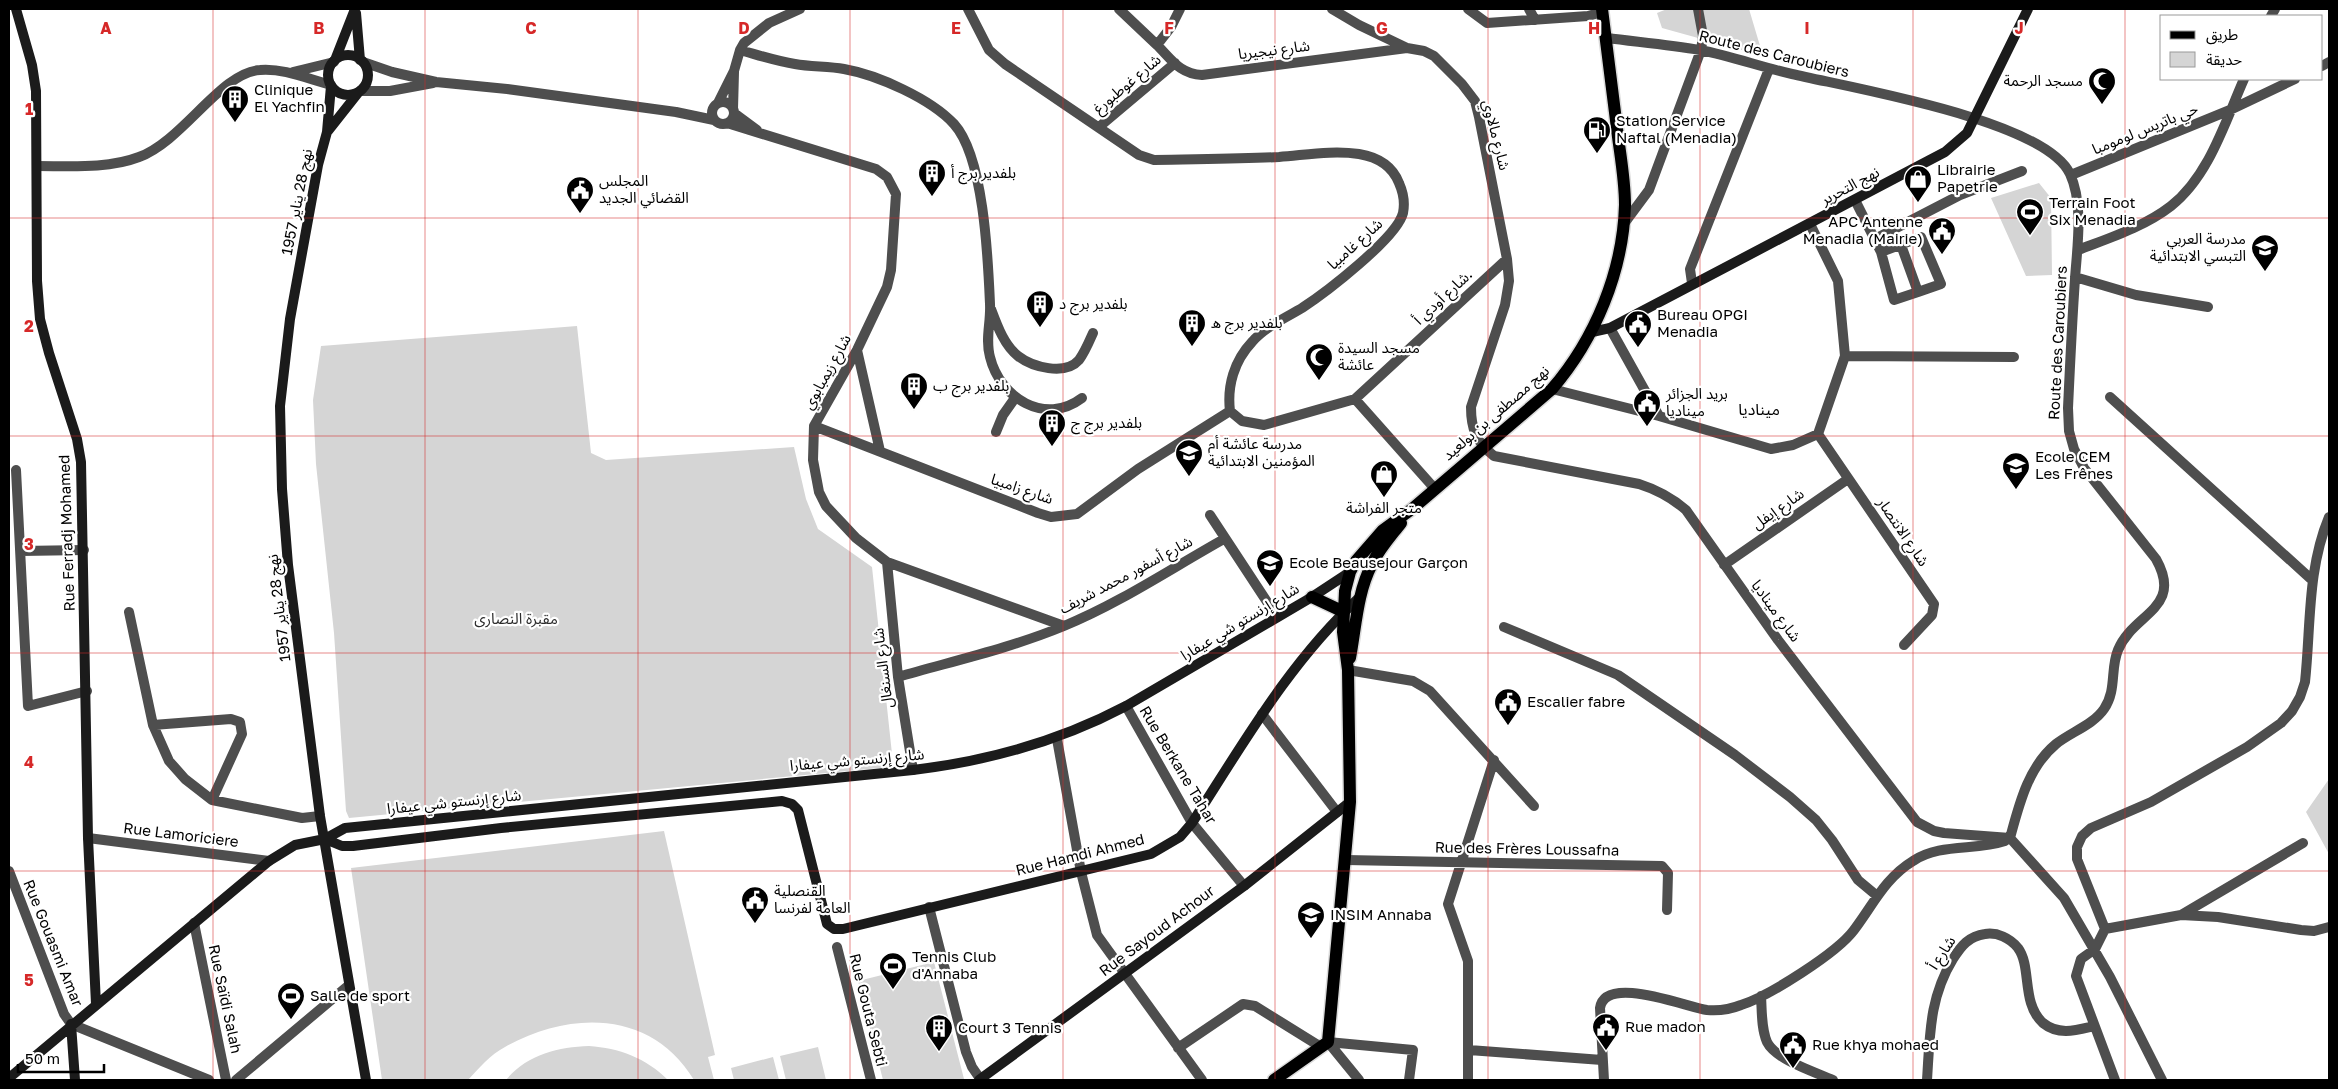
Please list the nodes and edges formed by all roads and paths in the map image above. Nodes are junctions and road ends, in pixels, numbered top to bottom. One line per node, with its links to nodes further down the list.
1 (16, 9): 40 (main road, Rue Ferradj Mohamed)
2 (356, 9): 19 (main road); 20 (main road)
3 (800, 9): 17 (street)
4 (968, 9): 37 (street, شارع غامبيا)
5 (1119, 9): 15 (street)
6 (1180, 9): 15 (street)
7 (1332, 9): 16 (street, شارع مالاوي)
8 (1468, 9): 13 (street)
9 (1529, 9): 13 (street)
10 (1698, 9): 18 (street)
11 (2028, 9): 34 (main road, نهج التحرير)
12 (1602, 10): 13 (street); 14 (main road, نهج مصطفى بن بولعيد)
13 (1536, 20)
14 (1607, 38): 18 (street, Route des Caroubiers); 45 (main road, نهج مصطفى بن بولعيد)
15 (1157, 45): 21 (street, شارع نيجيريا)
16 (1407, 48): 21 (street, شارع نيجيريا); 50 (street, شارع مالاوي)
17 (740, 50): 23 (street); 54 (street)
18 (1701, 50): 22 (street, Route des Caroubiers); 45 (street)
19 (334, 61): 20 (main road); 24 (street); 28 (main road)
20 (362, 61): 27 (street); 29 (main road)
21 (1175, 63): 37 (street, شارع غوطبورغ)
22 (1769, 69): 34 (street, Route des Caroubiers); 52 (street)
23 (734, 71): 30 (street); 32 (street)
24 (290, 73): 28 (street); 40 (street)
25 (2244, 80): 31 (street)
26 (2293, 80): 31 (street, حي باتريس لومومبا)
27 (436, 82): 29 (street); 33 (street)
28 (331, 85): 29 (main road); 38 (main road, نهج 28 يناير 1957)
29 (359, 92): 38 (main road, نهج 28 يناير 1957)
30 (716, 105): 32 (street); 33 (street); 35 (street)
31 (2230, 110): 42 (street, حي باتريس لومومبا); 48 (street)
32 (734, 111): 36 (street); 39 (street, شارع زيمبابوي)
33 (676, 112): 35 (street)
34 (1975, 117): 42 (street, Route des Caroubiers); 43 (main road, نهج التحرير)
35 (714, 120): 36 (street)
36 (727, 123): 39 (street, شارع زيمبابوي)
37 (1099, 127): 67 (street, شارع غامبيا)
38 (327, 132): 109 (main road, نهج 28 يناير 1957)
39 (764, 135): 59 (street, شارع زيمبابوي)
40 (37, 166): 81 (main road, Rue Ferradj Mohamed)
41 (2022, 171): 46 (street)
42 (2071, 175): 48 (street, Route des Caroubiers)
43 (1855, 200): 44 (main road, نهج التحرير); 46 (street)
44 (1810, 224): 52 (main road, نهج التحرير); 60 (street)
45 (1623, 225): 57 (main road, نهج مصطفى بن بولعيد)
46 (1874, 239): 49 (street)
47 (1901, 245): 49 (street); 53 (street); 53 (street)
48 (2078, 250): 51 (street, Route des Caroubiers)
49 (1881, 252): 53 (street)
50 (1507, 258): 66 (street, شارع أودي أ.); 72 (street, شارع مالاوي)
51 (2075, 277): 55 (street); 113 (street, Route des Caroubiers)
52 (1692, 283): 56 (main road, نهج التحرير)
53 (1918, 292)
54 (990, 306): 58 (street); 64 (street)
55 (2208, 308)
56 (1610, 328): 57 (main road, نهج التحرير); 68 (street)
57 (1592, 332): 62 (main road, نهج مصطفى بن بولعيد)
58 (1093, 333)
59 (857, 350): 69 (street, شارع زيمبابوي); 73 (street)
60 (1845, 356): 61 (street); 71 (street)
61 (2014, 357)
62 (1552, 389): 68 (street); 72 (main road, نهج مصطفى بن بولعيد)
63 (2110, 397): 86 (street)
64 (1015, 398): 65 (street); 70 (street)
65 (1082, 398)
66 (1355, 398): 67 (street); 76 (street)
67 (1230, 412): 73 (street, شارع زامبيا)
68 (1659, 416): 71 (street)
69 (814, 426): 73 (street, شارع زامبيا); 83 (street, شارع زيمبابوي)
70 (996, 432)
71 (1818, 434): 75 (street, شارع الانتصار)
72 (1483, 448): 76 (main road, نهج مصطفى بن بولعيد); 84 (street, شارع ميناديا)
73 (880, 451)
74 (16, 470): 82 (street)
75 (1848, 479): 84 (street, شارع إيفل); 94 (street, شارع الانتصار)
76 (1434, 489): 77 (main road, نهج مصطفى بن بولعيد)
77 (1412, 509): 85 (main road, نهج مصطفى بن بولعيد); 88 (main road, نهج مصطفى بن بولعيد)
78 (1210, 515): 80 (street)
79 (2329, 517): 86 (street)
80 (1224, 539): 91 (street); 92 (street, شارع أسفور محمد شريف)
81 (84, 550): 82 (street); 97 (main road, Rue Ferradj Mohamed)
82 (21, 551): 97 (street)
83 (887, 562): 92 (street, شارع زيمبابوي); 96 (street, شارع السنغال)
84 (1724, 565): 113 (street, شارع ميناديا)
85 (1350, 572): 87 (main road, شارع إرنستو شي عيفارا); 90 (main road, نهج مصطفى بن بولعيد)
86 (2311, 579): 129 (street)
87 (1312, 597): 90 (main road); 91 (main road, شارع إرنستو شي عيفارا)
88 (1360, 598): 90 (main road); 95 (main road, نهج مصطفى بن بولعيد)
89 (129, 612): 100 (street)
90 (1344, 612): 95 (main road, نهج مصطفى بن بولعيد); 99 (main road, Rue Hamdi Ahmed)
91 (1277, 618): 98 (main road, شارع إرنستو شي عيفارا)
92 (1064, 626): 96 (street, شارع أسفور محمد شريف)
93 (1504, 627): 122 (street)
94 (1904, 645)
95 (1348, 670): 102 (street); 105 (main road)
96 (898, 677): 103 (street, شارع السنغال)
97 (87, 691): 112 (main road, Rue Ferradj Mohamed)
98 (1126, 706): 101 (main road, شارع إرنستو شي عيفارا); 110 (street, Rue Berkane Tahar)
99 (1262, 714): 108 (street); 110 (main road, Rue Hamdi Ahmed)
100 (153, 725): 104 (street); 104 (street)
101 (1057, 739): 103 (main road, شارع إرنستو شي عيفارا); 120 (street)
102 (1494, 760): 106 (street); 118 (street)
103 (912, 770): 107 (main road, شارع إرنستو شي عيفارا)
104 (212, 800): 109 (street)
105 (1350, 802): 108 (main road, Rue Sayoud Achour); 116 (main road)
106 (1534, 806)
107 (499, 812): 111 (main road); 114 (main road, شارع إرنستو شي عيفارا)
108 (1337, 812): 121 (main road, Rue Sayoud Achour)
109 (320, 816): 114 (main road, نهج 28 يناير 1957)
110 (1192, 823): 120 (main road, Rue Hamdi Ahmed); 121 (street, Rue Berkane Tahar)
111 (501, 828): 114 (main road, شارع إرنستو شي عيفارا); 127 (main road, شارع إرنستو شي عيفارا)
112 (88, 838): 117 (street, Rue Lamoriciere); 135 (main road, Rue Ferradj Mohamed)
113 (2010, 838): 122 (street); 131 (street)
114 (325, 839): 117 (main road, شارع إرنستو شي عيفارا); 133 (main road, نهج 28 يناير 1957)
115 (2303, 843): 125 (street)
116 (1346, 860): 118 (street, Rue des Frères Loussafna); 138 (main road)
117 (269, 861): 126 (main road, شارع إرنستو شي عيفارا)
118 (1460, 863): 124 (street, Rue des Frères Loussafna); 140 (street)
119 (9, 871): 136 (street, Rue Gouasmi Amar)
120 (1081, 872): 123 (main road, Rue Hamdi Ahmed); 132 (street)
121 (1244, 886): 132 (main road, Rue Sayoud Achour)
122 (1876, 895): 134 (street)
123 (929, 907): 127 (main road, Rue Hamdi Ahmed); 149 (street)
124 (1667, 910)
125 (2181, 915): 128 (street); 129 (street)
126 (194, 923): 135 (main road, شارع إرنستو شي عيفارا); 145 (street, Rue Saïdi Salah)
127 (830, 927)
128 (2329, 927)
129 (2105, 929): 131 (street)
130 (837, 948): 148 (street, Rue Gouta Sebti)
131 (2095, 949): 137 (street); 159 (street)
132 (1125, 974): 139 (street); 149 (main road, Rue Sayoud Achour)
133 (349, 985): 146 (street); 147 (main road, نهج 28 يناير 1957)
134 (1761, 996): 141 (street); 156 (street)
135 (96, 1004): 136 (main road, شارع إرنستو شي عيفارا)
136 (71, 1024): 142 (main road, شارع إرنستو شي عيفارا); 143 (main road); 144 (street)
137 (2094, 1026): 157 (street, شارع أ); 158 (street)
138 (1324, 1044): 139 (street); 151 (main road); 152 (street); 153 (street)
139 (1178, 1048): 150 (street)
140 (1469, 1050): 141 (street); 154 (street)
141 (1602, 1060): 155 (street)
142 (9, 1078)
143 (75, 1080)
144 (209, 1080)
145 (226, 1080)
146 (236, 1080)
147 (366, 1080)
148 (871, 1080)
149 (980, 1080)
150 (1202, 1080)
151 (1274, 1080)
152 (1359, 1080)
153 (1409, 1080)
154 (1468, 1080)
155 (1604, 1080)
156 (1833, 1080)
157 (1927, 1080)
158 (2115, 1080)
159 (2162, 1080)

